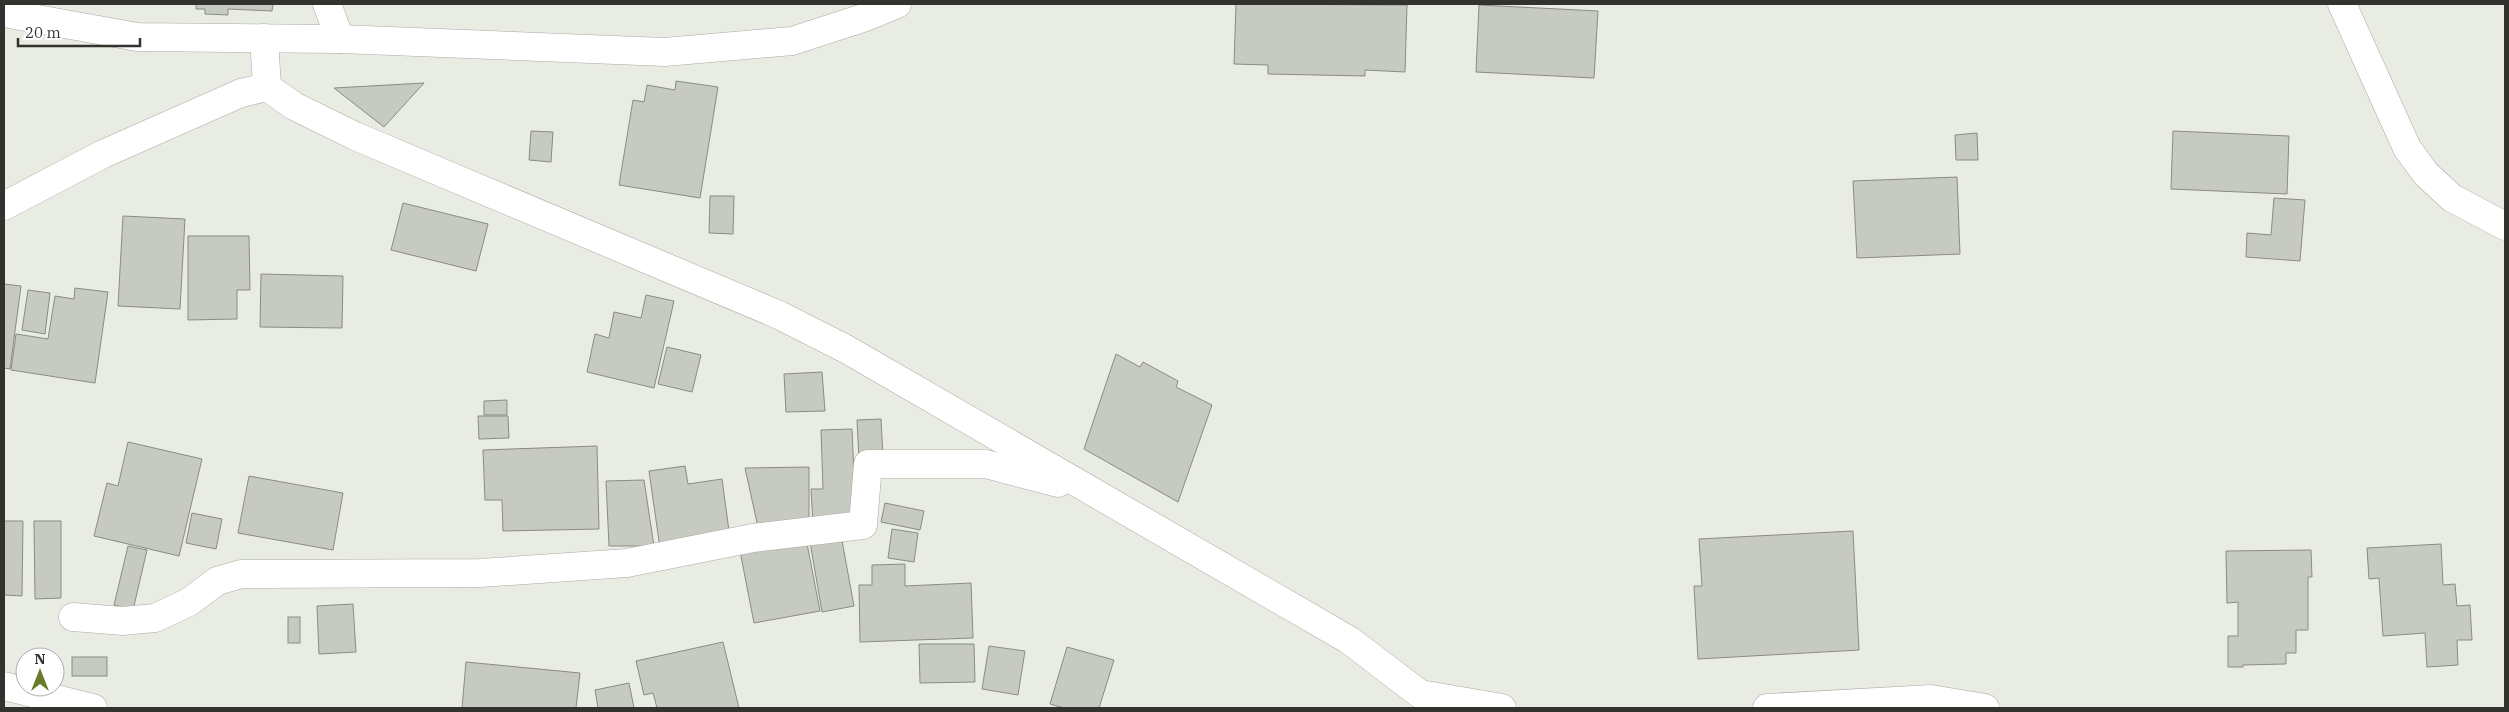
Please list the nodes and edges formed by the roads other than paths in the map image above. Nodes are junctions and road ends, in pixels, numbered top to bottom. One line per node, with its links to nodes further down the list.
1 (327, 4): 6 (street)
2 (897, 4): 6 (street)
3 (2342, 4): 9 (street)
4 (4, 13): 5 (street)
5 (264, 38): 6 (street); 7 (street)
6 (340, 39)
7 (267, 87): 8 (street); 10 (street)
8 (4, 206)
9 (2505, 226)
10 (1092, 492): 11 (street); 14 (street)
11 (73, 617)
12 (4, 686): 13 (street)
13 (93, 708)
14 (1502, 708)
15 (1767, 708): 16 (street)
16 (1985, 708)

